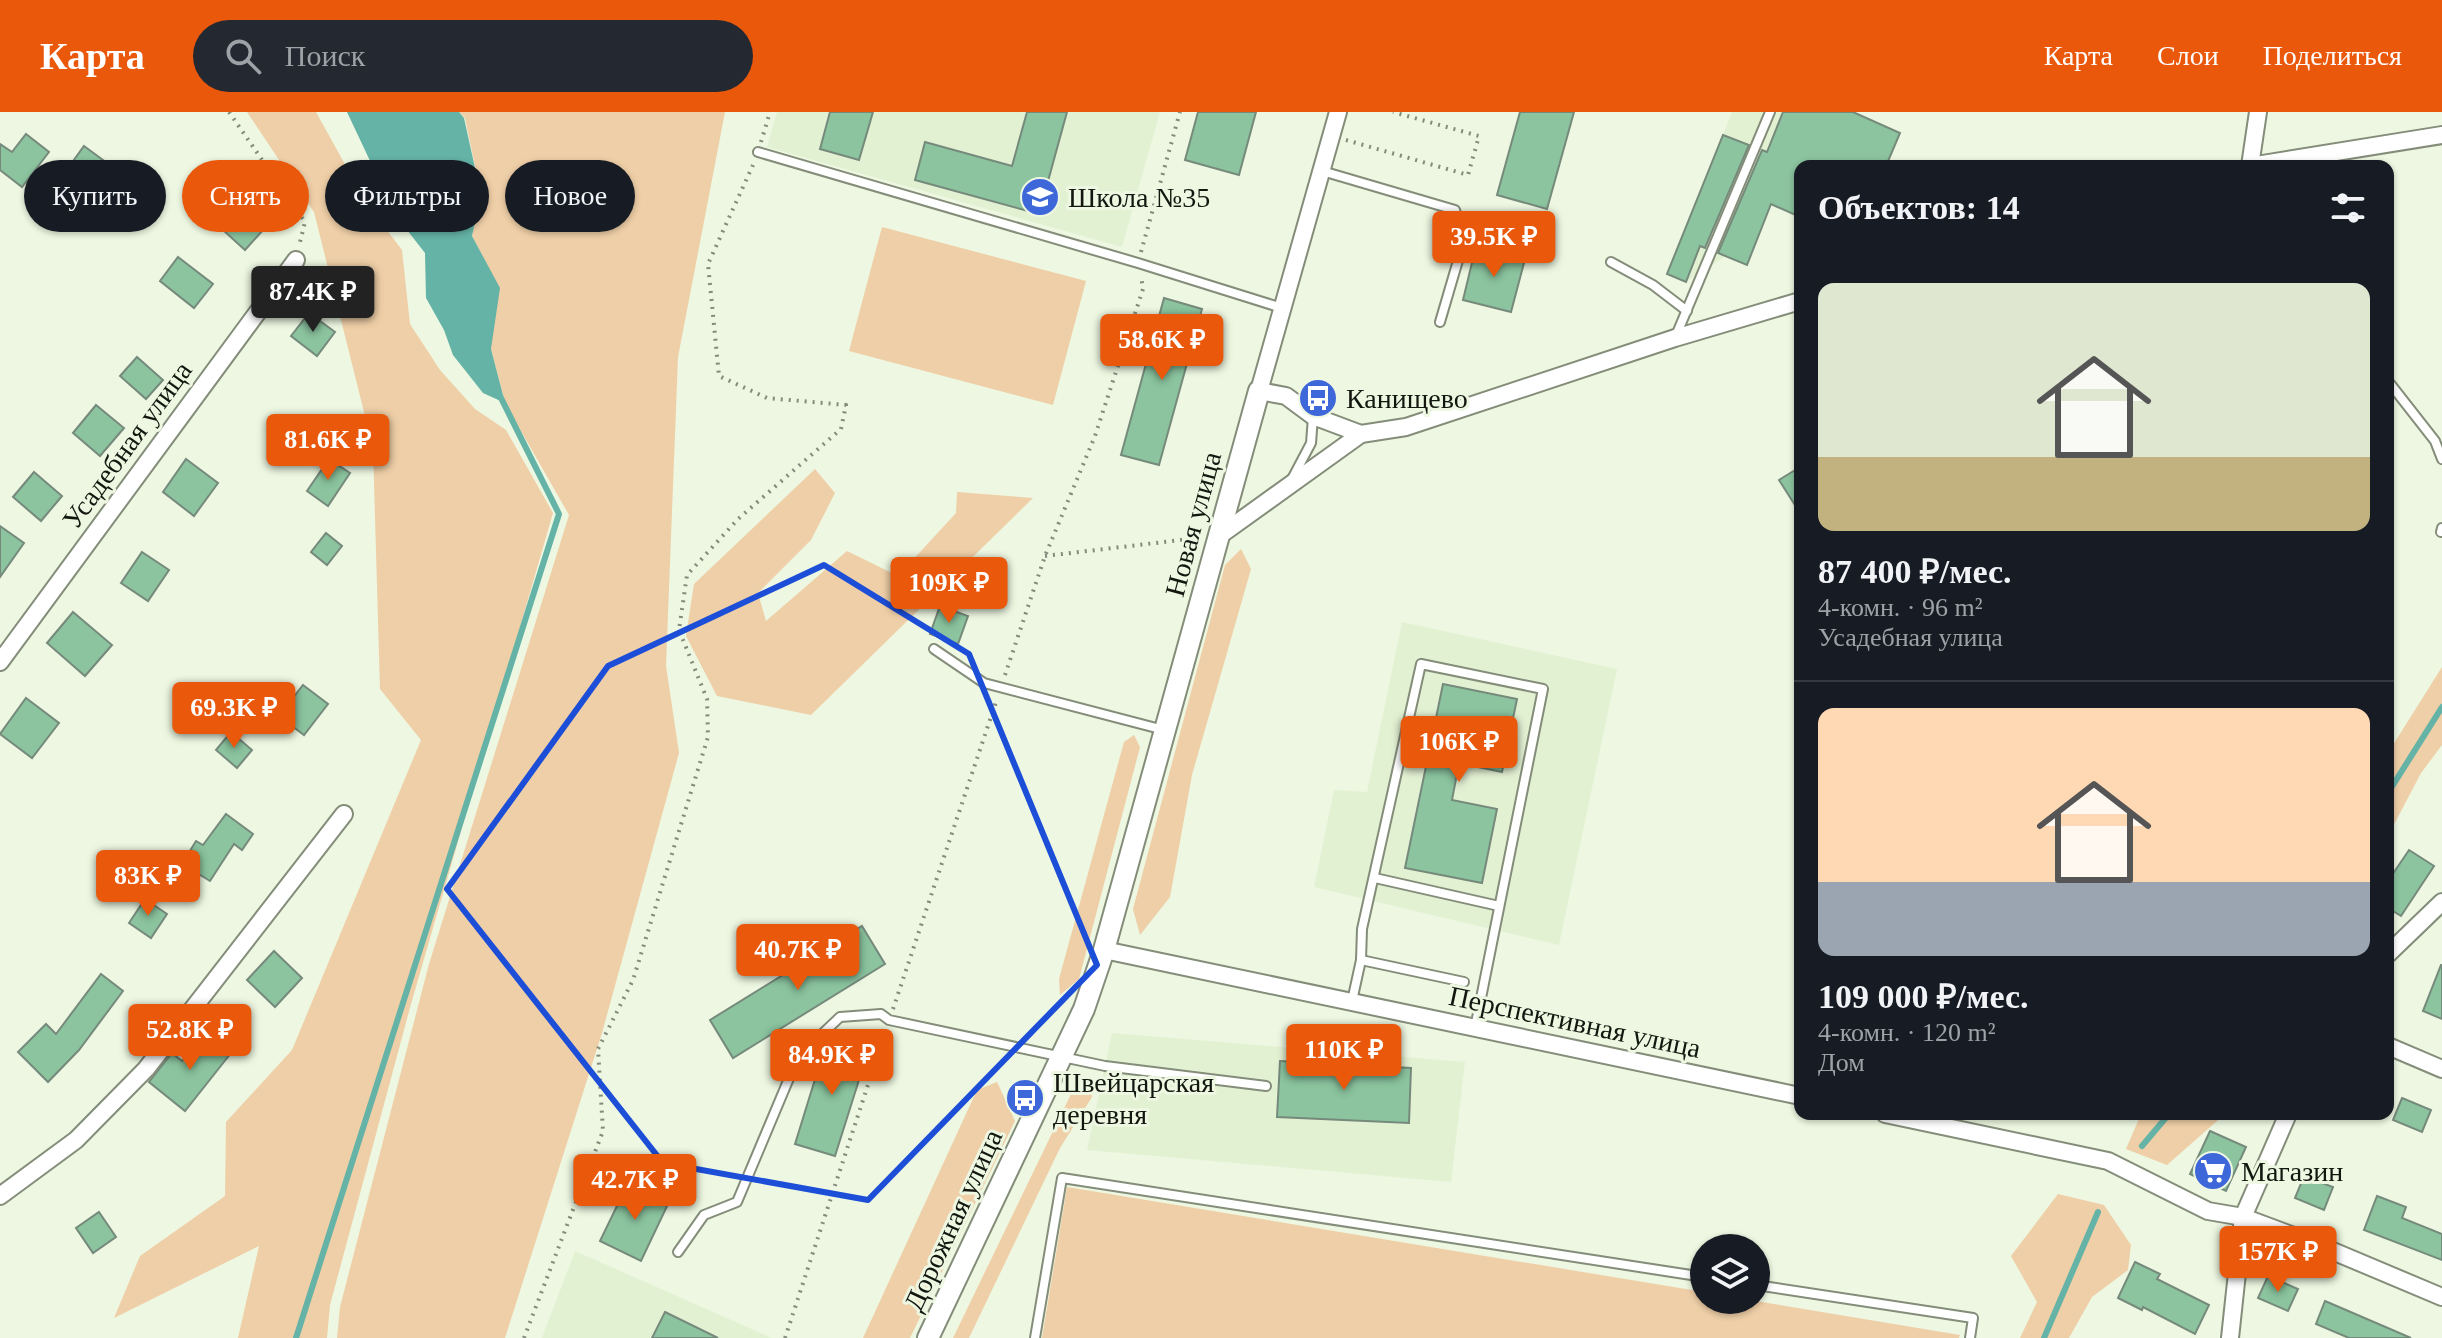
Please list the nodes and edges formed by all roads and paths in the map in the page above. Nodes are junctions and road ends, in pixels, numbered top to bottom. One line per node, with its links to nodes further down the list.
1 (229, 112): 13 (path)
2 (770, 112): 9 (path)
3 (1180, 112): 15 (path)
4 (1393, 112): 7 (path)
5 (1770, 112): 18 (lane)
6 (2258, 112): 10 (street)
7 (1342, 119): 12 (street, Новая улица)
8 (2442, 135): 11 (street)
9 (758, 152): 15 (lane); 57 (path)
10 (2251, 160)
11 (2287, 160)
12 (1321, 170): 17 (street, Новая улица); 19 (lane)
13 (296, 260): 30 (street, Усадебная улица)
14 (1611, 262): 18 (lane)
15 (1138, 263): 17 (lane); 28 (path)
16 (1794, 303): 20 (street)
17 (1282, 308): 22 (street, Новая улица)
18 (1687, 311): 20 (lane)
19 (1440, 322)
20 (1675, 338): 24 (street)
21 (2394, 389): 25 (lane)
22 (1259, 391): 23 (street); 27 (street, Новая улица)
23 (1313, 416): 24 (street); 26 (lane)
24 (1361, 434): 26 (street)
25 (2442, 459)
26 (1290, 483): 27 (street)
27 (1219, 536): 28 (path); 32 (street, Новая улица)
28 (1045, 556): 31 (path)
29 (934, 649): 31 (lane)
30 (0, 662)
31 (1001, 687): 32 (lane); 42 (path)
32 (1165, 730): 38 (street, Новая улица)
33 (344, 814): 51 (street)
34 (1375, 878): 36 (lane); 36 (lane); 39 (lane)
35 (2442, 902): 37 (street)
36 (1499, 906): 43 (lane)
37 (2394, 948)
38 (1104, 950): 41 (street, Перспективная улица); 45 (street, Дорожная улица)
39 (1361, 960): 40 (lane); 41 (lane)
40 (1464, 982)
41 (1352, 1002): 43 (street, Перспективная улица)
42 (889, 1020): 45 (lane); 53 (lane); 58 (path)
43 (1475, 1028): 48 (street, Перспективная улица)
44 (2394, 1049): 46 (street)
45 (1061, 1058): 47 (lane); 59 (street, Дорожная улица)
46 (2442, 1069)
47 (1266, 1086)
48 (1794, 1095)
49 (1913, 1120): 52 (street)
50 (2285, 1120): 52 (street)
51 (0, 1196)
52 (2243, 1217): 56 (street); 62 (street)
53 (678, 1252)
54 (1690, 1275): 60 (lane)
55 (1770, 1287): 61 (lane)
56 (2442, 1297)
57 (524, 1338)
58 (785, 1338)
59 (928, 1338)
60 (1035, 1338)
61 (1970, 1338)
62 (2230, 1338)

